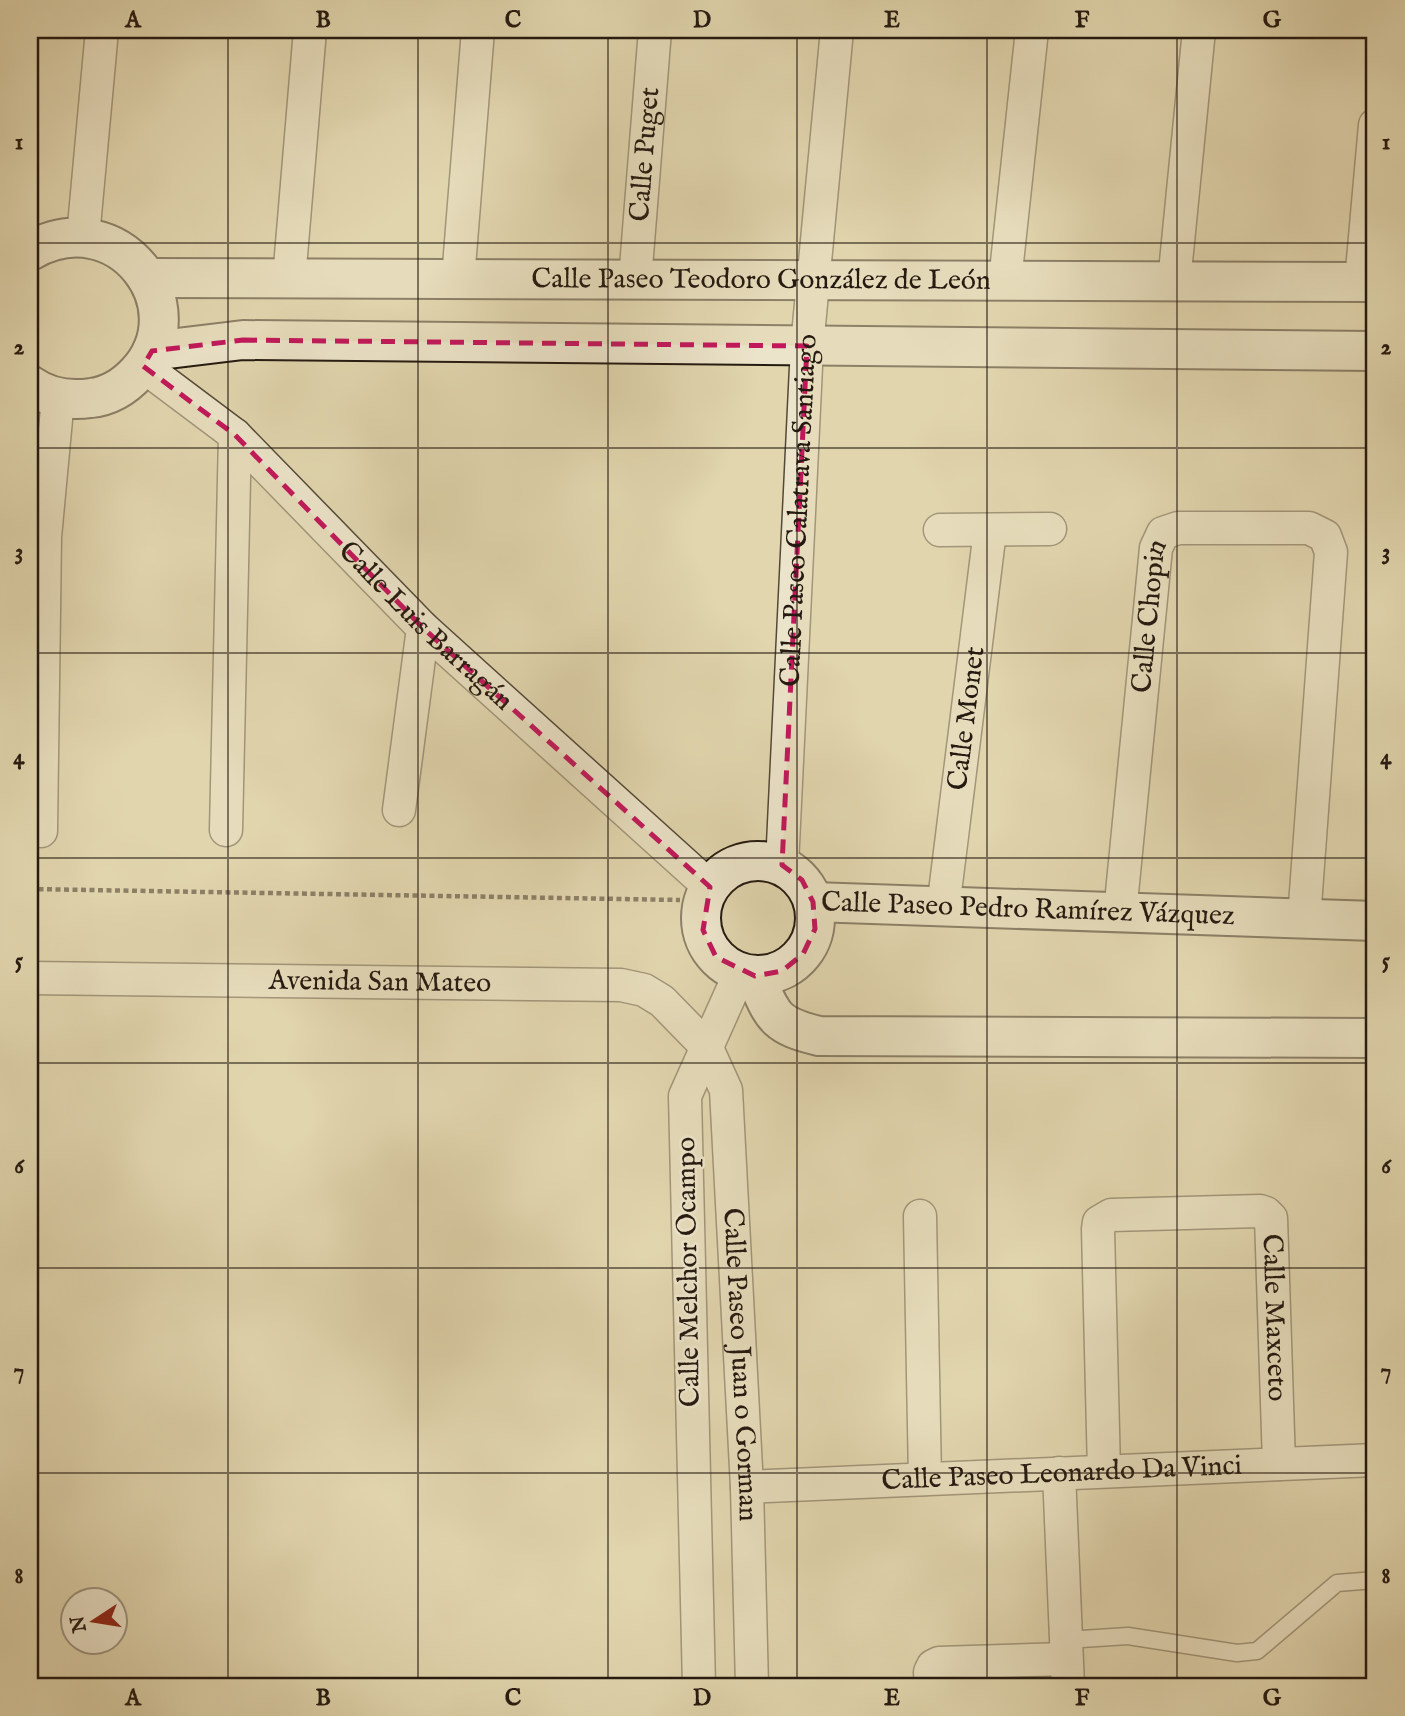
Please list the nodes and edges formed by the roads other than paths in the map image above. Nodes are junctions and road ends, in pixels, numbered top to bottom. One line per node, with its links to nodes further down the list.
1 (102, 30): 9 (street)
2 (310, 30): 12 (street)
3 (478, 30): 13 (street)
4 (655, 30): 14 (street, Calle Puget)
5 (837, 30): 15 (street, Calle Paseo Calatrava Santiago)
6 (1032, 30): 16 (street)
7 (1199, 30): 17 (street)
8 (1375, 125): 18 (street)
9 (83, 237): 10 (main road); 11 (main road)
10 (30, 251)
11 (148, 278): 12 (main road, Calle Paseo Teodoro González de León); 21 (main road)
12 (289, 279): 13 (main road, Calle Paseo Teodoro González de León)
13 (458, 279): 14 (main road, Calle Paseo Teodoro González de León)
14 (635, 280): 15 (main road, Calle Paseo Teodoro González de León)
15 (811, 281): 16 (main road, Calle Paseo Teodoro González de León); 19 (street, Calle Paseo Calatrava Santiago)
16 (1005, 281): 17 (main road, Calle Paseo Teodoro González de León)
17 (1174, 282): 18 (main road, Calle Paseo Teodoro González de León)
18 (1368, 282)
19 (807, 346): 20 (main road); 21 (main road); 32 (street, Calle Paseo Calatrava Santiago)
20 (1375, 351)
21 (147, 358): 22 (main road); 23 (street, Calle Luis Barragán)
22 (44, 391): 27 (street)
23 (235, 435): 28 (street, Calle Luis Barragán); 30 (street)
24 (1050, 529): 26 (street)
25 (940, 530): 26 (street)
26 (989, 531): 35 (street, Calle Monet)
27 (37, 537): 31 (street)
28 (423, 628): 29 (street); 33 (street, Calle Luis Barragán)
29 (399, 810)
30 (226, 830)
31 (41, 831)
32 (782, 865): 33 (main road); 34 (main road, Calle Paseo Pedro Ramírez Vázquez)
33 (707, 894): 39 (main road)
34 (813, 902): 35 (main road, Calle Paseo Pedro Ramírez Vázquez); 39 (main road)
35 (943, 908): 36 (main road, Calle Paseo Pedro Ramírez Vázquez)
36 (1120, 913): 37 (main road, Calle Paseo Pedro Ramírez Vázquez); 37 (street, Calle Chopin)
37 (1304, 919): 38 (main road, Calle Paseo Pedro Ramírez Vázquez)
38 (1375, 921)
39 (748, 974): 41 (main road); 42 (street, Calle Melchor Ocampo)
40 (30, 978): 42 (street, Avenida San Mateo)
41 (1375, 1038)
42 (706, 1046): 49 (street, Calle Paseo Juan o Gorman); 52 (street, Calle Melchor Ocampo)
43 (919, 1216): 48 (street)
44 (1375, 1460): 45 (street, Calle Paseo Leonardo Da Vinci)
45 (1279, 1464): 46 (street, Calle Paseo Leonardo Da Vinci); 46 (street, Calle Maxceto)
46 (1104, 1471): 47 (street, Calle Paseo Leonardo Da Vinci)
47 (1059, 1473): 48 (street, Calle Paseo Leonardo Da Vinci); 51 (street)
48 (925, 1479): 49 (street, Calle Paseo Leonardo Da Vinci)
49 (747, 1487): 53 (street, Calle Paseo Juan o Gorman)
50 (1375, 1580): 51 (lane)
51 (1067, 1662): 54 (street)
52 (699, 1686)
53 (752, 1686)
54 (931, 1686)

